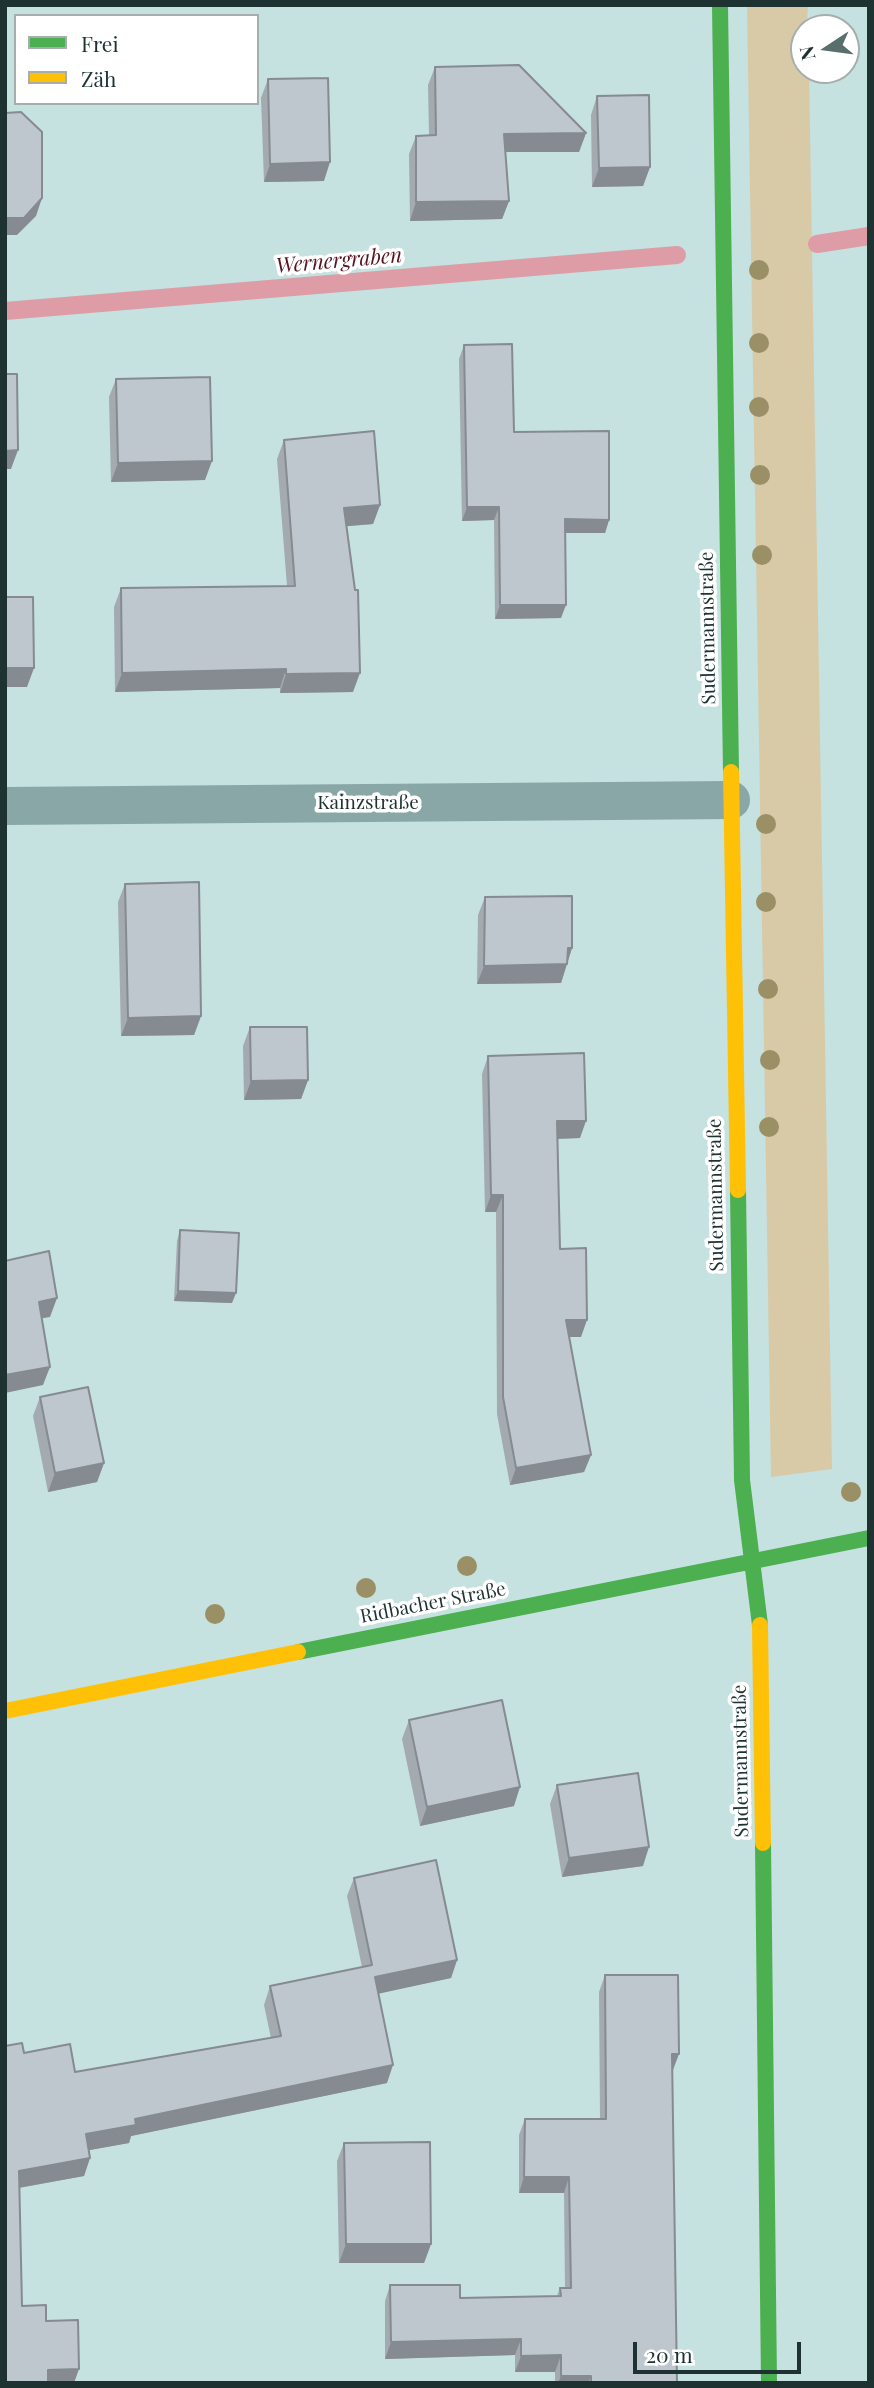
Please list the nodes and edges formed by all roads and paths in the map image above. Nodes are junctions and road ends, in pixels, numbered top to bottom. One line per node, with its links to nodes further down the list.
1 (720, 5): 2 (street, Sudermannstraße)
2 (732, 800): 3 (street, Kainzstraße); 5 (street, Sudermannstraße)
3 (5, 806)
4 (869, 1538): 5 (street, Ridbacher Straße)
5 (751, 1560): 6 (street, Ridbacher Straße); 7 (street, Sudermannstraße)
6 (5, 1711)
7 (769, 2383)

